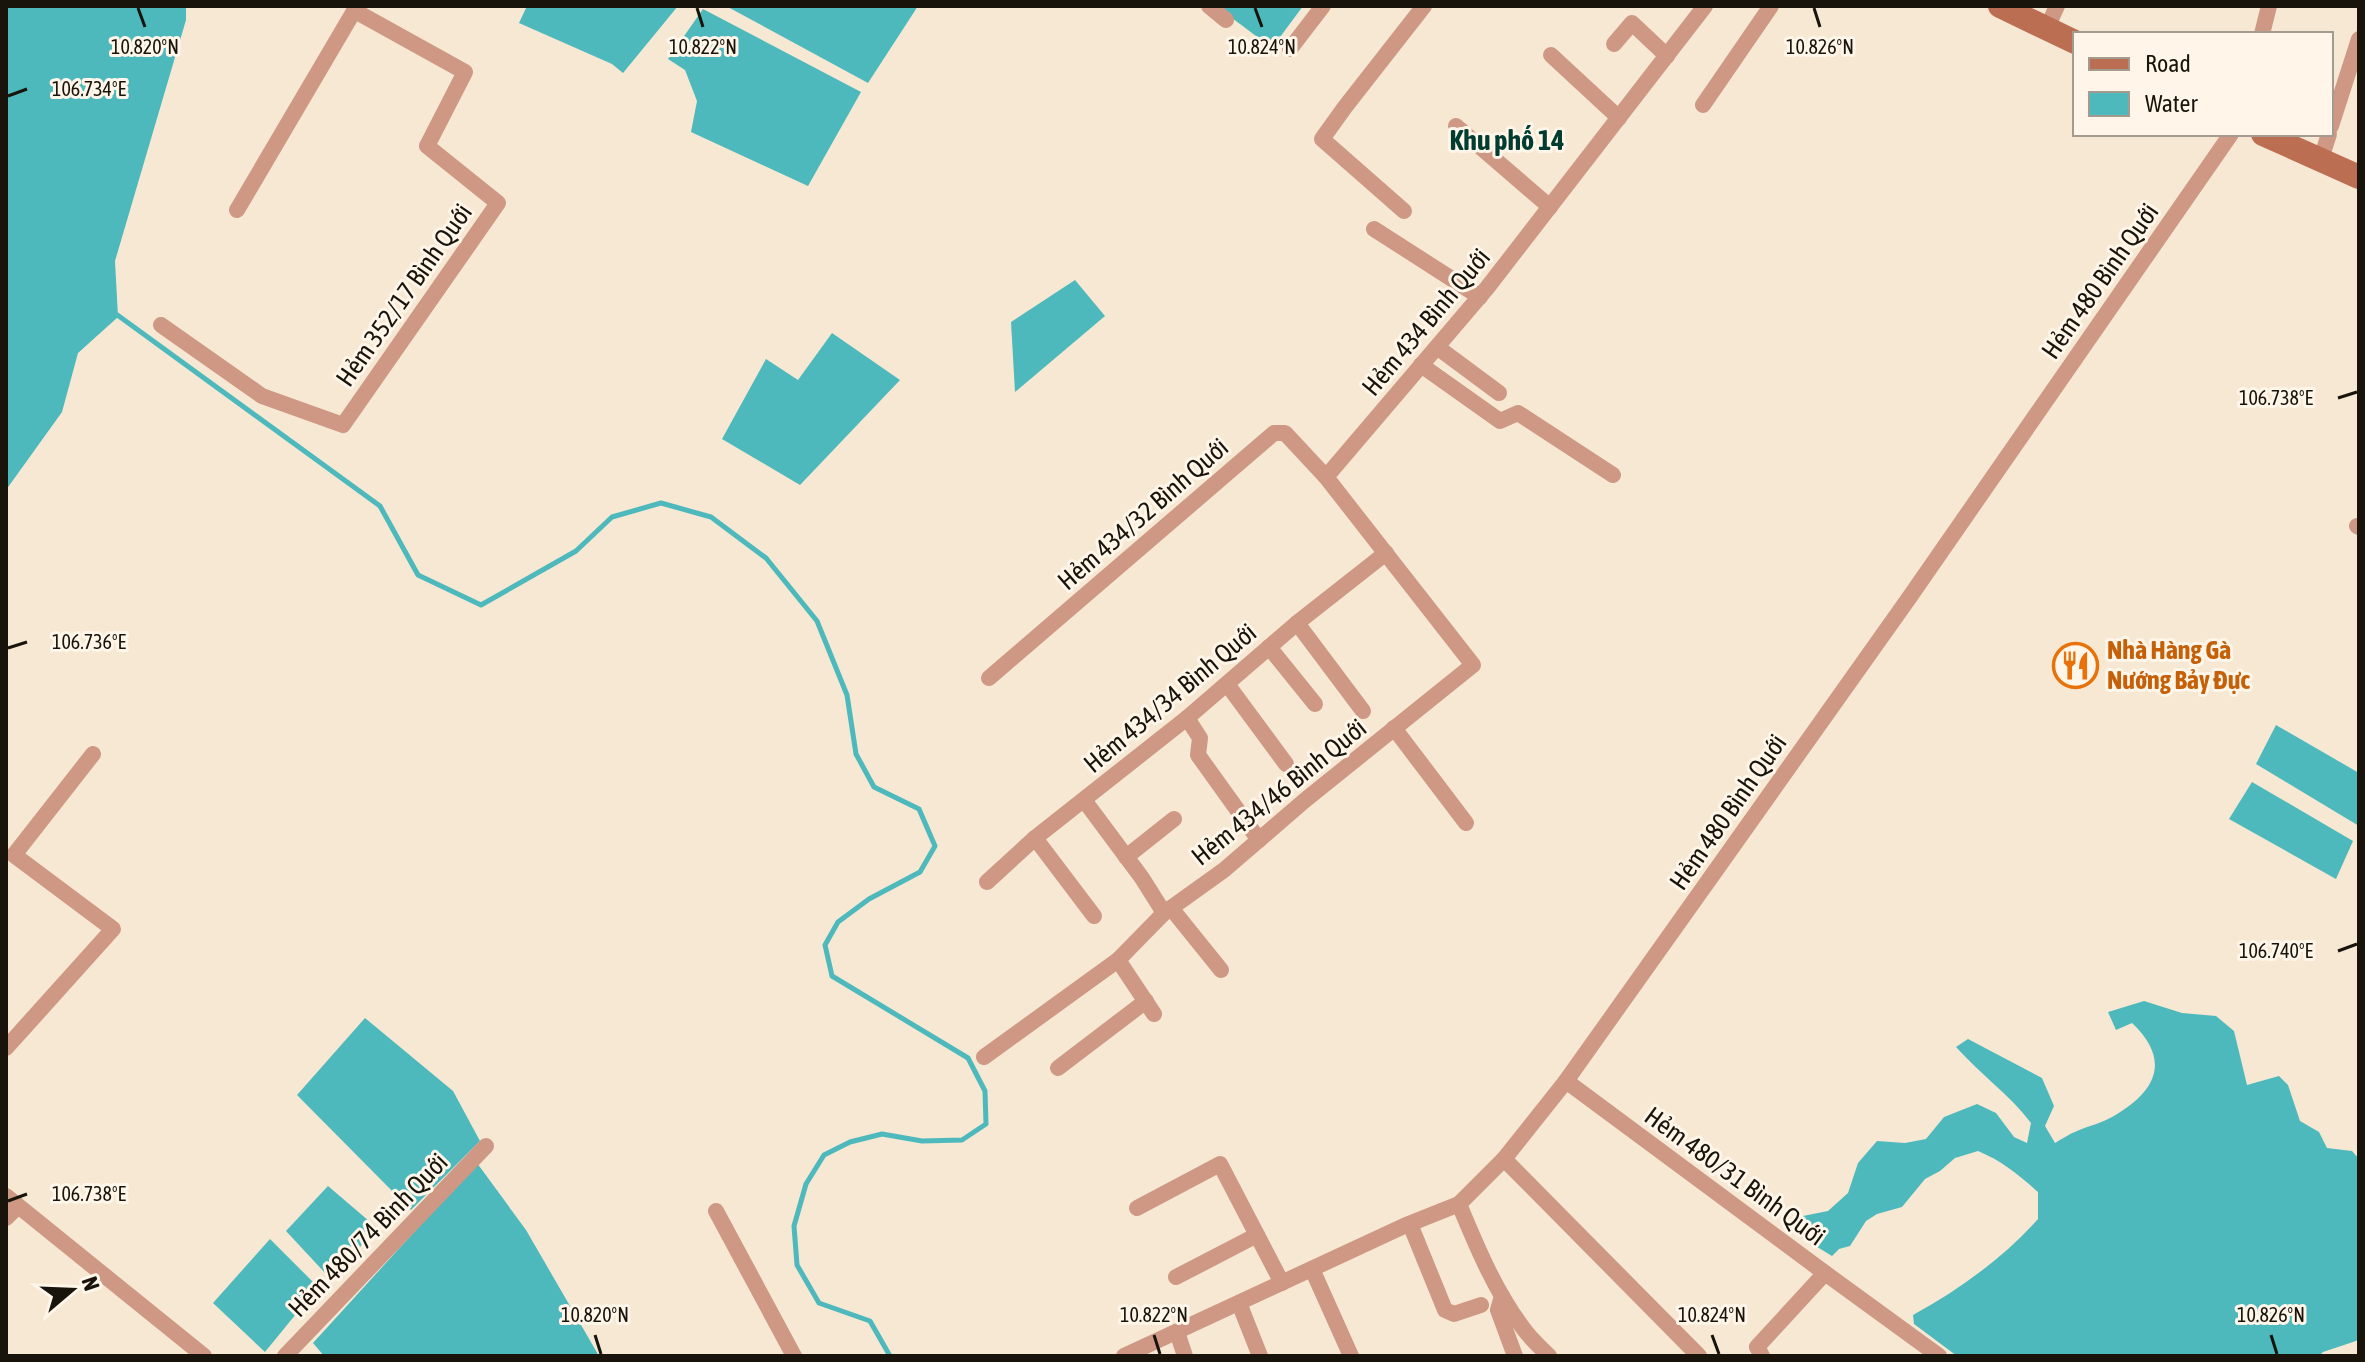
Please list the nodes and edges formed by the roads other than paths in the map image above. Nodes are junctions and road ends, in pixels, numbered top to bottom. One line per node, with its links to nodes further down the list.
1 (1209, 6): 10 (street)
2 (1323, 6): 15 (street)
3 (1424, 6): 29 (street)
4 (1705, 6): 17 (street, Hẻm 434 Bình Quới)
5 (1771, 6): 18 (street)
6 (2000, 6): 9 (main road)
7 (2269, 6): 11 (street)
8 (356, 8): 28 (street); 32 (street, Hẻm 352/17 Bình Quới)
9 (2052, 17): 13 (main road)
10 (1226, 20)
11 (2262, 32)
12 (2359, 39): 20 (street)
13 (2073, 40)
14 (1614, 44): 17 (street)
15 (1290, 49)
16 (1551, 55): 19 (street)
17 (1667, 56): 19 (street, Hẻm 434 Bình Quới)
18 (1703, 105)
19 (1619, 118): 27 (street, Hẻm 434 Bình Quới)
20 (2333, 120)
21 (1456, 126): 27 (street)
22 (2230, 136): 63 (street, Hẻm 480 Bình Quới)
23 (2268, 136): 25 (main road)
24 (2328, 136): 25 (street)
25 (2321, 159): 26 (main road)
26 (2359, 177)
27 (1550, 207): 31 (street, Hẻm 434 Bình Quới)
28 (237, 210)
29 (1404, 211)
30 (1374, 229): 31 (street)
31 (1480, 297): 33 (street, Hẻm 434 Bình Quới)
32 (161, 325)
33 (1437, 347): 34 (street, Hẻm 434 Bình Quới); 35 (street)
34 (1421, 365): 36 (street); 37 (street, Hẻm 434 Bình Quới)
35 (1499, 393)
36 (1613, 475)
37 (1326, 477): 38 (street); 41 (street, Hẻm 434/32 Bình Quới)
38 (1386, 553): 39 (street, Hẻm 434/34 Bình Quới); 46 (street, Hẻm 434/46 Bình Quới)
39 (1297, 623): 40 (street, Hẻm 434/34 Bình Quới); 44 (street)
40 (1269, 647): 42 (street, Hẻm 434/34 Bình Quới); 43 (street)
41 (989, 678)
42 (1227, 684): 45 (street, Hẻm 434/34 Bình Quới); 48 (street)
43 (1315, 704)
44 (1363, 711)
45 (1187, 718): 49 (street, Hẻm 434/34 Bình Quới); 53 (street)
46 (1394, 728): 51 (street); 53 (street, Hẻm 434/46 Bình Quới)
47 (93, 754): 60 (street)
48 (1286, 764)
49 (1084, 800): 52 (street, Hẻm 434/34 Bình Quới); 54 (street)
50 (1174, 819): 54 (street)
51 (1466, 823)
52 (1035, 838): 55 (street, Hẻm 434/34 Bình Quới); 57 (street)
53 (1259, 840): 56 (street, Hẻm 434/46 Bình Quới)
54 (1126, 857): 56 (street)
55 (987, 882)
56 (1168, 910): 58 (street, Hẻm 434/46 Bình Quới); 59 (street)
57 (1094, 916)
58 (1118, 960): 61 (street, Hẻm 434/46 Bình Quới); 62 (street)
59 (1221, 970)
60 (6, 1048)
61 (984, 1057)
62 (1058, 1068)
63 (1566, 1081): 65 (street, Hẻm 480 Bình Quới); 73 (street, Hẻm 480/31 Bình Quới)
64 (486, 1146): 82 (street, Hẻm 480/74 Bình Quới)
65 (1504, 1159): 66 (street, Hẻm 480 Bình Quới); 90 (street)
66 (1459, 1204): 70 (street, Hẻm 480 Bình Quới); 76 (street)
67 (10, 1207): 81 (street)
68 (1137, 1208): 71 (street)
69 (716, 1211): 83 (street)
70 (1410, 1224): 72 (street, Hẻm 480 Bình Quới); 78 (street)
71 (1257, 1235): 74 (street); 75 (street)
72 (1312, 1269): 75 (street, Hẻm 480 Bình Quới); 87 (street)
73 (1825, 1273): 80 (street, Hẻm 480/31 Bình Quới); 91 (street)
74 (1176, 1277)
75 (1282, 1283): 77 (street, Hẻm 480 Bình Quới)
76 (1502, 1296): 88 (street); 89 (street)
77 (1239, 1303): 79 (street, Hẻm 480 Bình Quới); 86 (street)
78 (1481, 1305)
79 (1177, 1332): 84 (street, Hẻm 480 Bình Quới); 85 (street)
80 (1755, 1353)
81 (196, 1354)
82 (285, 1356)
83 (794, 1356)
84 (1124, 1356)
85 (1185, 1356)
86 (1260, 1356)
87 (1351, 1356)
88 (1515, 1356)
89 (1549, 1356)
90 (1699, 1356)
91 (1939, 1356)

